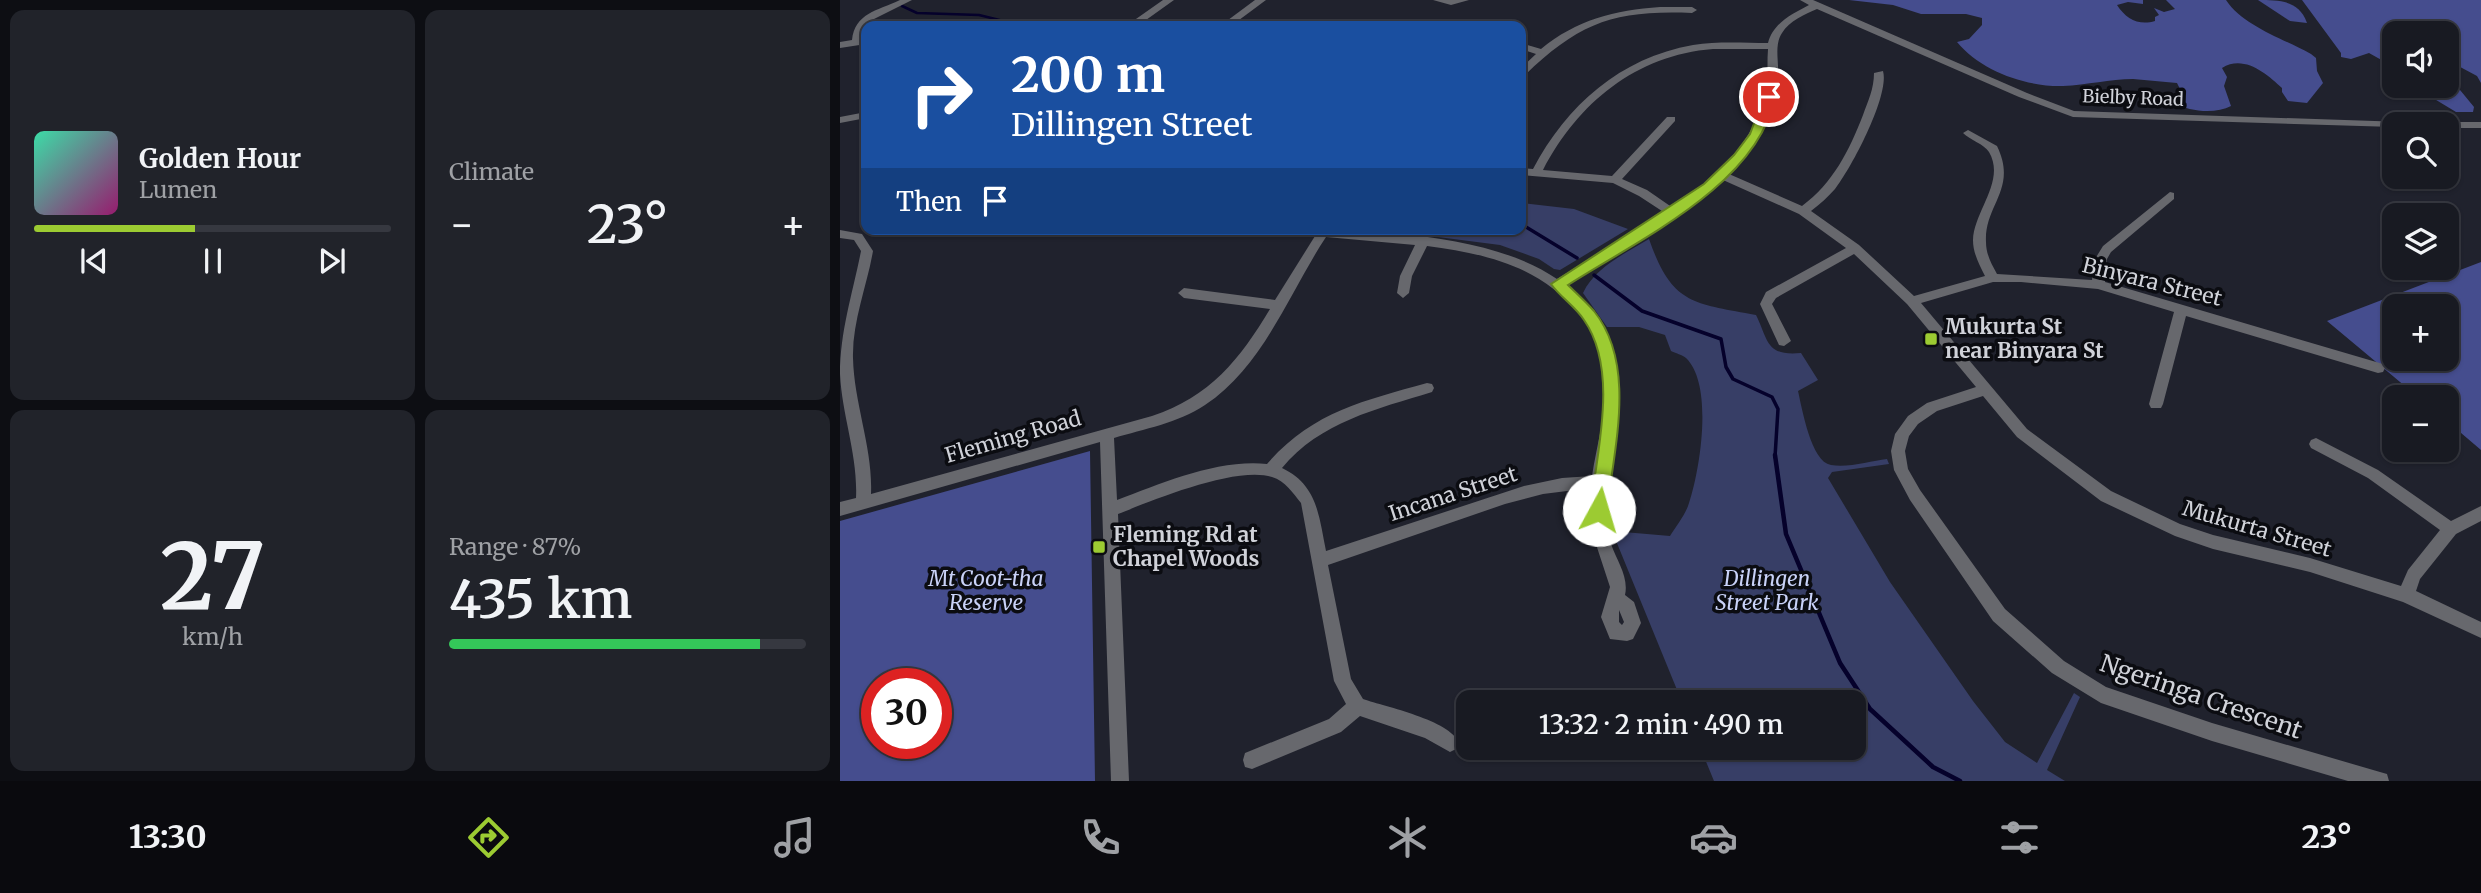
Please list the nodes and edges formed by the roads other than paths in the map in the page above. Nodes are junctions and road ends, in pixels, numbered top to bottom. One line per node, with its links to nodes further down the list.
1 (907, 0): 9 (street)
2 (1169, 0): 10 (street)
3 (1261, 0): 11 (street)
4 (1438, 0): 5 (street)
5 (1464, 0)
6 (1805, 0): 7 (street, Bielby Road)
7 (1817, 5): 15 (street); 23 (street, Bielby Road)
8 (1692, 10): 17 (street)
9 (863, 21)
10 (1138, 21)
11 (1231, 21)
12 (861, 23): 13 (street)
13 (861, 42): 14 (street)
14 (840, 45)
15 (1773, 46): 28 (street); 29 (street)
16 (1526, 48): 17 (street)
17 (1543, 53): 18 (street)
18 (1526, 68)
19 (1879, 73): 32 (street)
20 (861, 116): 22 (street)
21 (1671, 119): 30 (street)
22 (840, 120)
23 (2382, 123)
24 (2459, 125): 25 (street)
25 (2481, 125)
26 (1968, 133): 41 (street)
27 (1526, 172): 28 (street)
28 (1536, 173): 30 (street)
29 (1721, 175): 32 (street, Mukurta Street); 33 (street)
30 (1615, 180): 33 (street)
31 (2170, 196): 43 (street)
32 (1803, 211): 40 (street, Mukurta Street)
33 (1672, 213): 42 (street)
34 (861, 233): 35 (street)
35 (840, 234)
36 (864, 235): 58 (street)
37 (1322, 235): 47 (street)
38 (1343, 235): 39 (street)
39 (1422, 243): 42 (street); 45 (street)
40 (1855, 248): 46 (street, Mukurta Street); 49 (street)
41 (1993, 278): 43 (street, Binyara Street); 46 (street, Binyara Street)
42 (1558, 284): 57 (street)
43 (2098, 285): 48 (street, Binyara Street)
44 (1184, 293): 47 (street)
45 (1403, 293)
46 (1912, 301): 52 (street, Mukurta Street)
47 (1277, 305): 54 (street)
48 (2181, 309): 50 (street, Binyara Street); 53 (street)
49 (1784, 341)
50 (2378, 368)
51 (1427, 388): 56 (street)
52 (1984, 390): 64 (street, Mukurta Street); 71 (street, Ngeringa Crescent)
53 (2156, 404)
54 (1107, 434): 58 (street, Fleming Road); 60 (street, Fleming Road)
55 (2316, 444): 62 (street)
56 (1270, 470): 60 (street); 63 (street)
57 (1601, 482): 63 (street, Incana Street); 65 (street)
58 (863, 503): 59 (street, Fleming Road)
59 (840, 509)
60 (1110, 510): 70 (street, Fleming Road)
61 (2481, 513): 62 (street)
62 (2450, 529): 64 (street)
63 (1321, 560): 67 (street)
64 (2406, 595): 66 (street, Mukurta Street)
65 (1617, 598)
66 (2481, 630)
67 (1357, 706): 68 (street); 69 (street)
68 (1450, 743)
69 (1252, 760)
70 (1120, 781)
71 (2379, 781)

